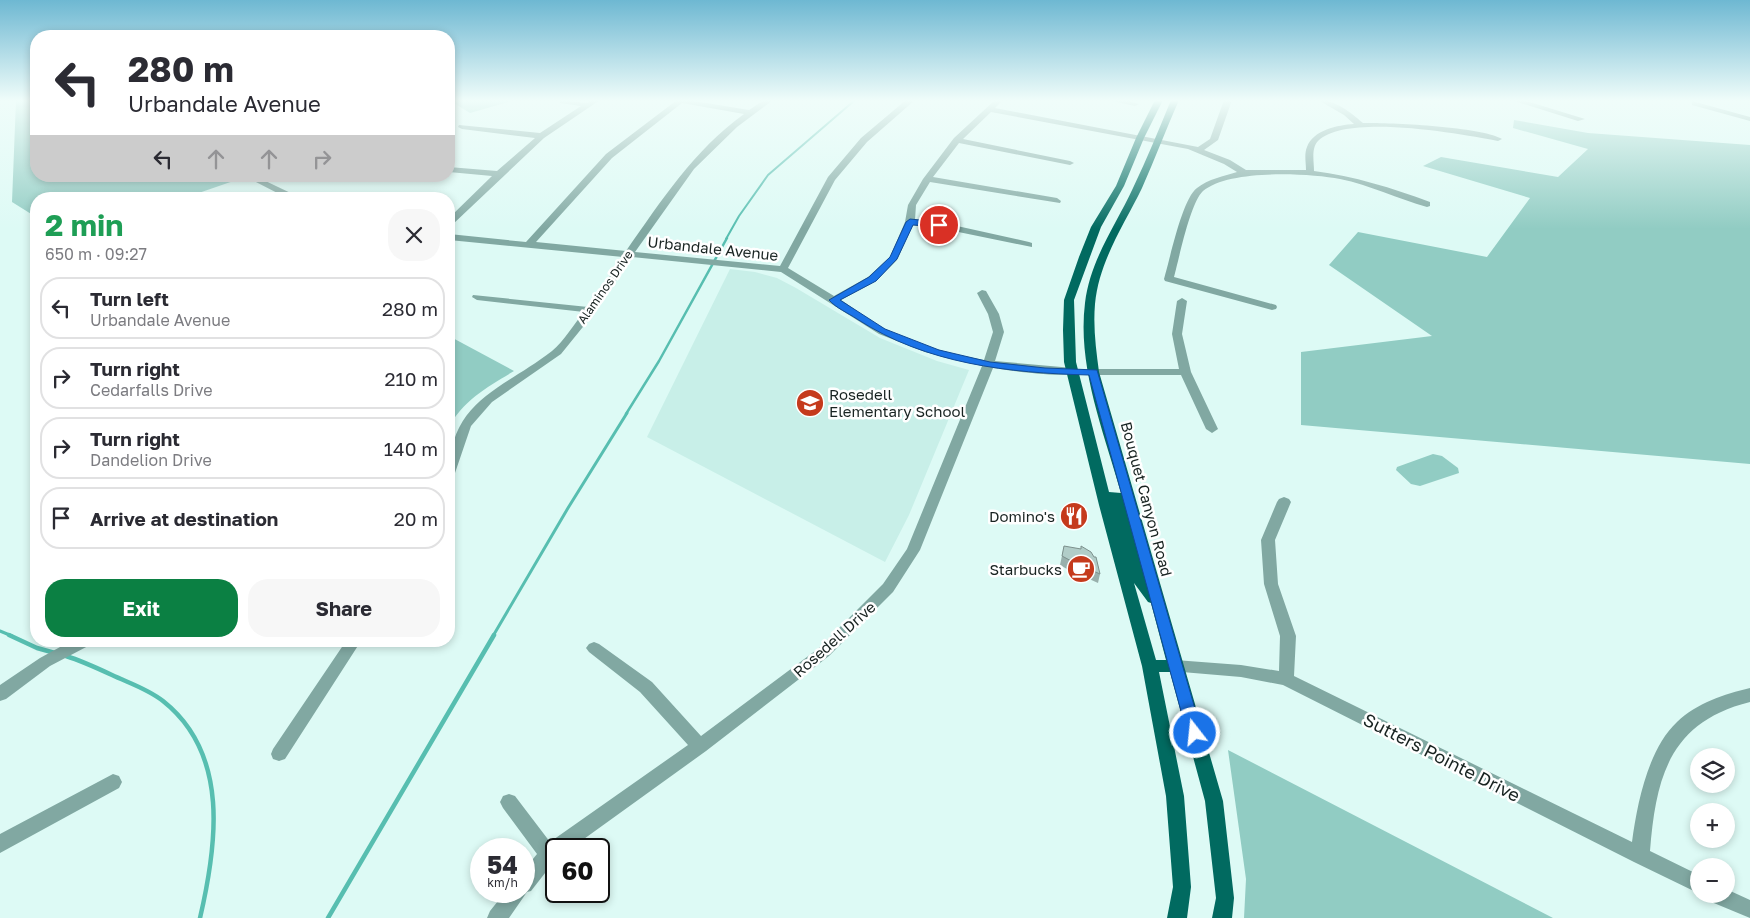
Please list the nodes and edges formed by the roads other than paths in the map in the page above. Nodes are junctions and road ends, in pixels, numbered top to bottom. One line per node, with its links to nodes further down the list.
1 (533, 143): 17 (street)
2 (625, 143): 26 (street)
3 (716, 143): 28 (street, Alaminos Drive)
4 (862, 143): 29 (street)
5 (955, 143): 18 (street)
6 (971, 143): 13 (street)
7 (1138, 143): 37 (main road)
8 (1156, 143): 38 (main road, Bouquet Canyon Road)
9 (1169, 143): 12 (street)
10 (1210, 143): 12 (street)
11 (1314, 143): 16 (street)
12 (1199, 150): 15 (street)
13 (1070, 163)
14 (455, 170): 17 (street)
15 (1244, 172): 16 (street); 34 (street)
16 (1310, 173): 22 (street)
17 (499, 174): 23 (street)
18 (927, 179): 21 (street); 24 (street)
19 (260, 182): 20 (street)
20 (281, 192)
21 (1056, 202)
22 (1427, 204)
23 (455, 217)
24 (910, 222): 27 (street); 32 (street)
25 (455, 238): 26 (street, Urbandale Avenue)
26 (529, 244): 28 (street, Urbandale Avenue)
27 (1029, 245)
28 (629, 254): 29 (street, Urbandale Avenue); 35 (street, Alaminos Drive)
29 (783, 269): 32 (street, Urbandale Avenue)
30 (982, 293): 36 (street, Rosedell Drive)
31 (477, 297): 35 (street)
32 (834, 300): 36 (street, Urbandale Avenue)
33 (1182, 301): 39 (street)
34 (1272, 307)
35 (591, 310): 41 (street, Alaminos Drive)
36 (990, 365): 37 (street, Urbandale Avenue); 53 (street, Rosedell Drive)
37 (1073, 371): 38 (main road); 43 (main road)
38 (1093, 372): 39 (street); 44 (main road, Bouquet Canyon Road)
39 (1185, 372): 40 (street)
40 (1212, 429)
41 (455, 454)
42 (1284, 502): 50 (street)
43 (1106, 504): 44 (main road); 48 (main road)
44 (1158, 604): 49 (main road, Bouquet Canyon Road)
45 (74, 647): 51 (street)
46 (350, 647): 54 (street)
47 (594, 648): 53 (street)
48 (1150, 666): 49 (main road); 68 (main road)
49 (1175, 666): 50 (street, Sutters Pointe Drive); 69 (main road, Bouquet Canyon Road)
50 (1286, 679): 60 (street, Sutters Pointe Drive)
51 (0, 694)
52 (1750, 696): 60 (street)
53 (700, 746): 57 (street, Rosedell Drive)
54 (279, 754)
55 (112, 782): 58 (street)
56 (509, 802): 59 (street)
57 (571, 838)
58 (0, 844)
59 (545, 850)
60 (1640, 856): 63 (street, Sutters Pointe Drive)
61 (545, 858): 62 (street, Rosedell Drive)
62 (535, 870)
63 (1690, 881)
64 (509, 903): 67 (street)
65 (1735, 903): 66 (street)
66 (1750, 910)
67 (497, 918)
68 (1177, 918)
69 (1222, 918)

